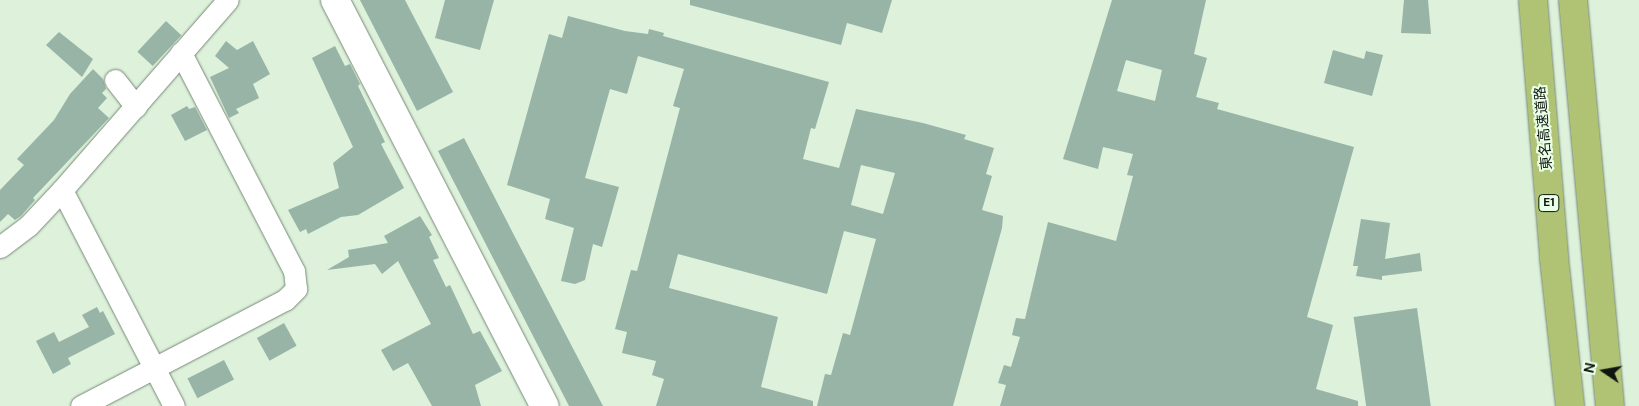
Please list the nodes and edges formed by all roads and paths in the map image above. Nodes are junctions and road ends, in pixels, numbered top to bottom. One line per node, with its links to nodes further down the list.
1 (228, 0): 5 (street)
2 (336, 0): 13 (street)
3 (1533, 0): 14 (highway, 東名高速道路 / E1)
4 (1573, 0): 15 (highway)
5 (181, 53): 7 (street); 10 (street)
6 (115, 80): 7 (street)
7 (136, 107): 8 (street)
8 (62, 190): 9 (street); 10 (street)
9 (0, 247)
10 (155, 369): 11 (street); 12 (street)
11 (81, 406)
12 (174, 406)
13 (545, 406)
14 (1570, 406)
15 (1610, 406)

